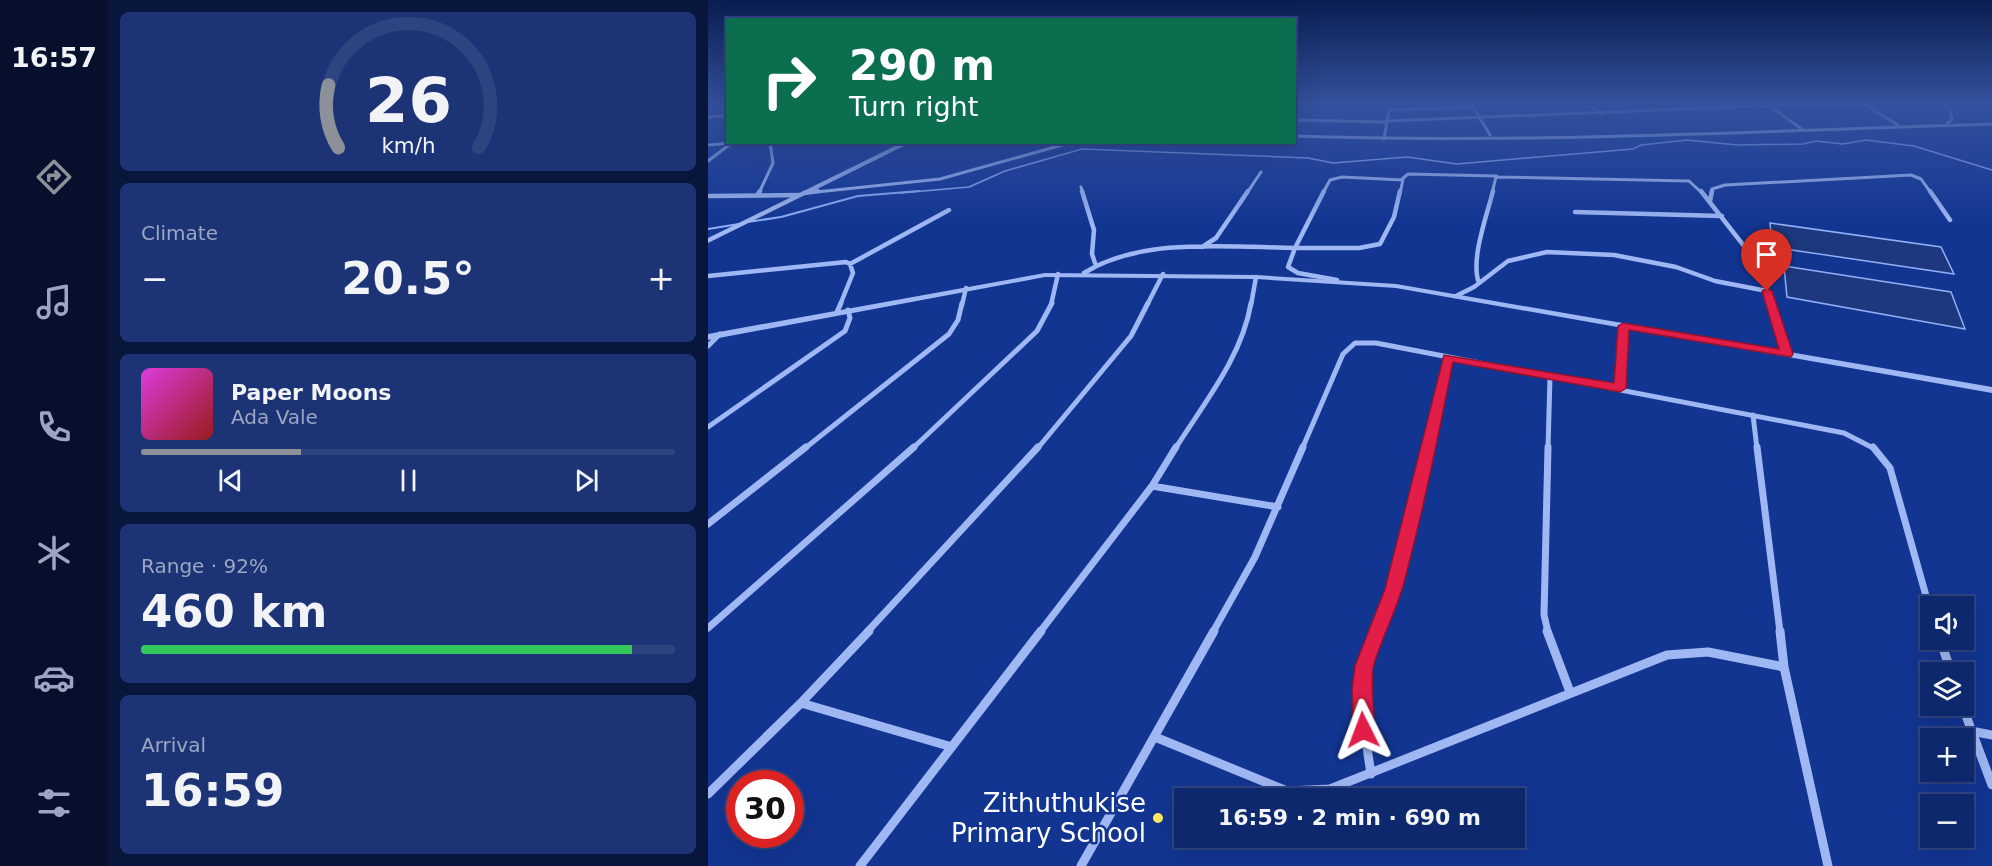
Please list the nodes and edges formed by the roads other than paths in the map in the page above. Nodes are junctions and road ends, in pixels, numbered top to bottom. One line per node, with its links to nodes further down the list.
1 (729, 144): 5 (street)
2 (771, 144): 10 (street)
3 (904, 144): 11 (street)
4 (1064, 144): 11 (street)
5 (708, 161)
6 (1261, 172): 20 (street)
7 (1498, 176): 8 (street); 13 (street); 29 (street)
8 (1402, 180): 19 (street); 19 (street)
9 (1081, 187): 21 (street)
10 (758, 194): 11 (street); 12 (street)
11 (802, 194): 18 (street)
12 (708, 196)
13 (1710, 201): 16 (street); 17 (street)
14 (949, 210): 22 (street)
15 (1575, 212): 16 (street)
16 (1722, 216): 31 (street)
17 (1950, 220)
18 (708, 241)
19 (1296, 248): 20 (street); 28 (street)
20 (1199, 249): 21 (street)
21 (1095, 263): 23 (street)
22 (850, 264): 26 (street); 34 (street)
23 (1084, 273): 24 (street); 25 (street)
24 (1058, 274): 30 (street); 50 (street)
25 (1163, 274): 27 (street); 53 (street)
26 (708, 276)
27 (1256, 277): 28 (street); 46 (street)
28 (1337, 280): 32 (street)
29 (1479, 284): 31 (street); 32 (street)
30 (966, 288): 33 (street); 48 (street)
31 (1767, 291): 39 (street)
32 (1456, 296): 35 (street)
33 (848, 310): 34 (street); 45 (street)
34 (837, 312): 36 (street)
35 (1624, 326): 39 (street); 42 (street)
36 (720, 334): 37 (street); 38 (street)
37 (708, 337)
38 (708, 346)
39 (1787, 354): 43 (street)
40 (1448, 357): 41 (street); 47 (street); 59 (street)
41 (1550, 376): 42 (street); 52 (street)
42 (1620, 388): 44 (street)
43 (1991, 392)
44 (1753, 415): 49 (street); 51 (street)
45 (708, 427)
46 (1152, 486): 47 (street); 58 (street)
47 (1278, 507): 56 (street)
48 (708, 524)
49 (1926, 596)
50 (708, 628)
51 (1784, 667): 52 (street); 64 (street)
52 (1570, 692): 59 (street)
53 (801, 703): 58 (street); 61 (street)
54 (1974, 732): 55 (street)
55 (1992, 735)
56 (1155, 737): 59 (street); 63 (street)
57 (1974, 739): 60 (street)
58 (952, 747): 62 (street)
59 (1371, 774)
60 (1992, 785)
61 (708, 794)
62 (860, 866)
63 (1081, 866)
64 (1828, 866)

